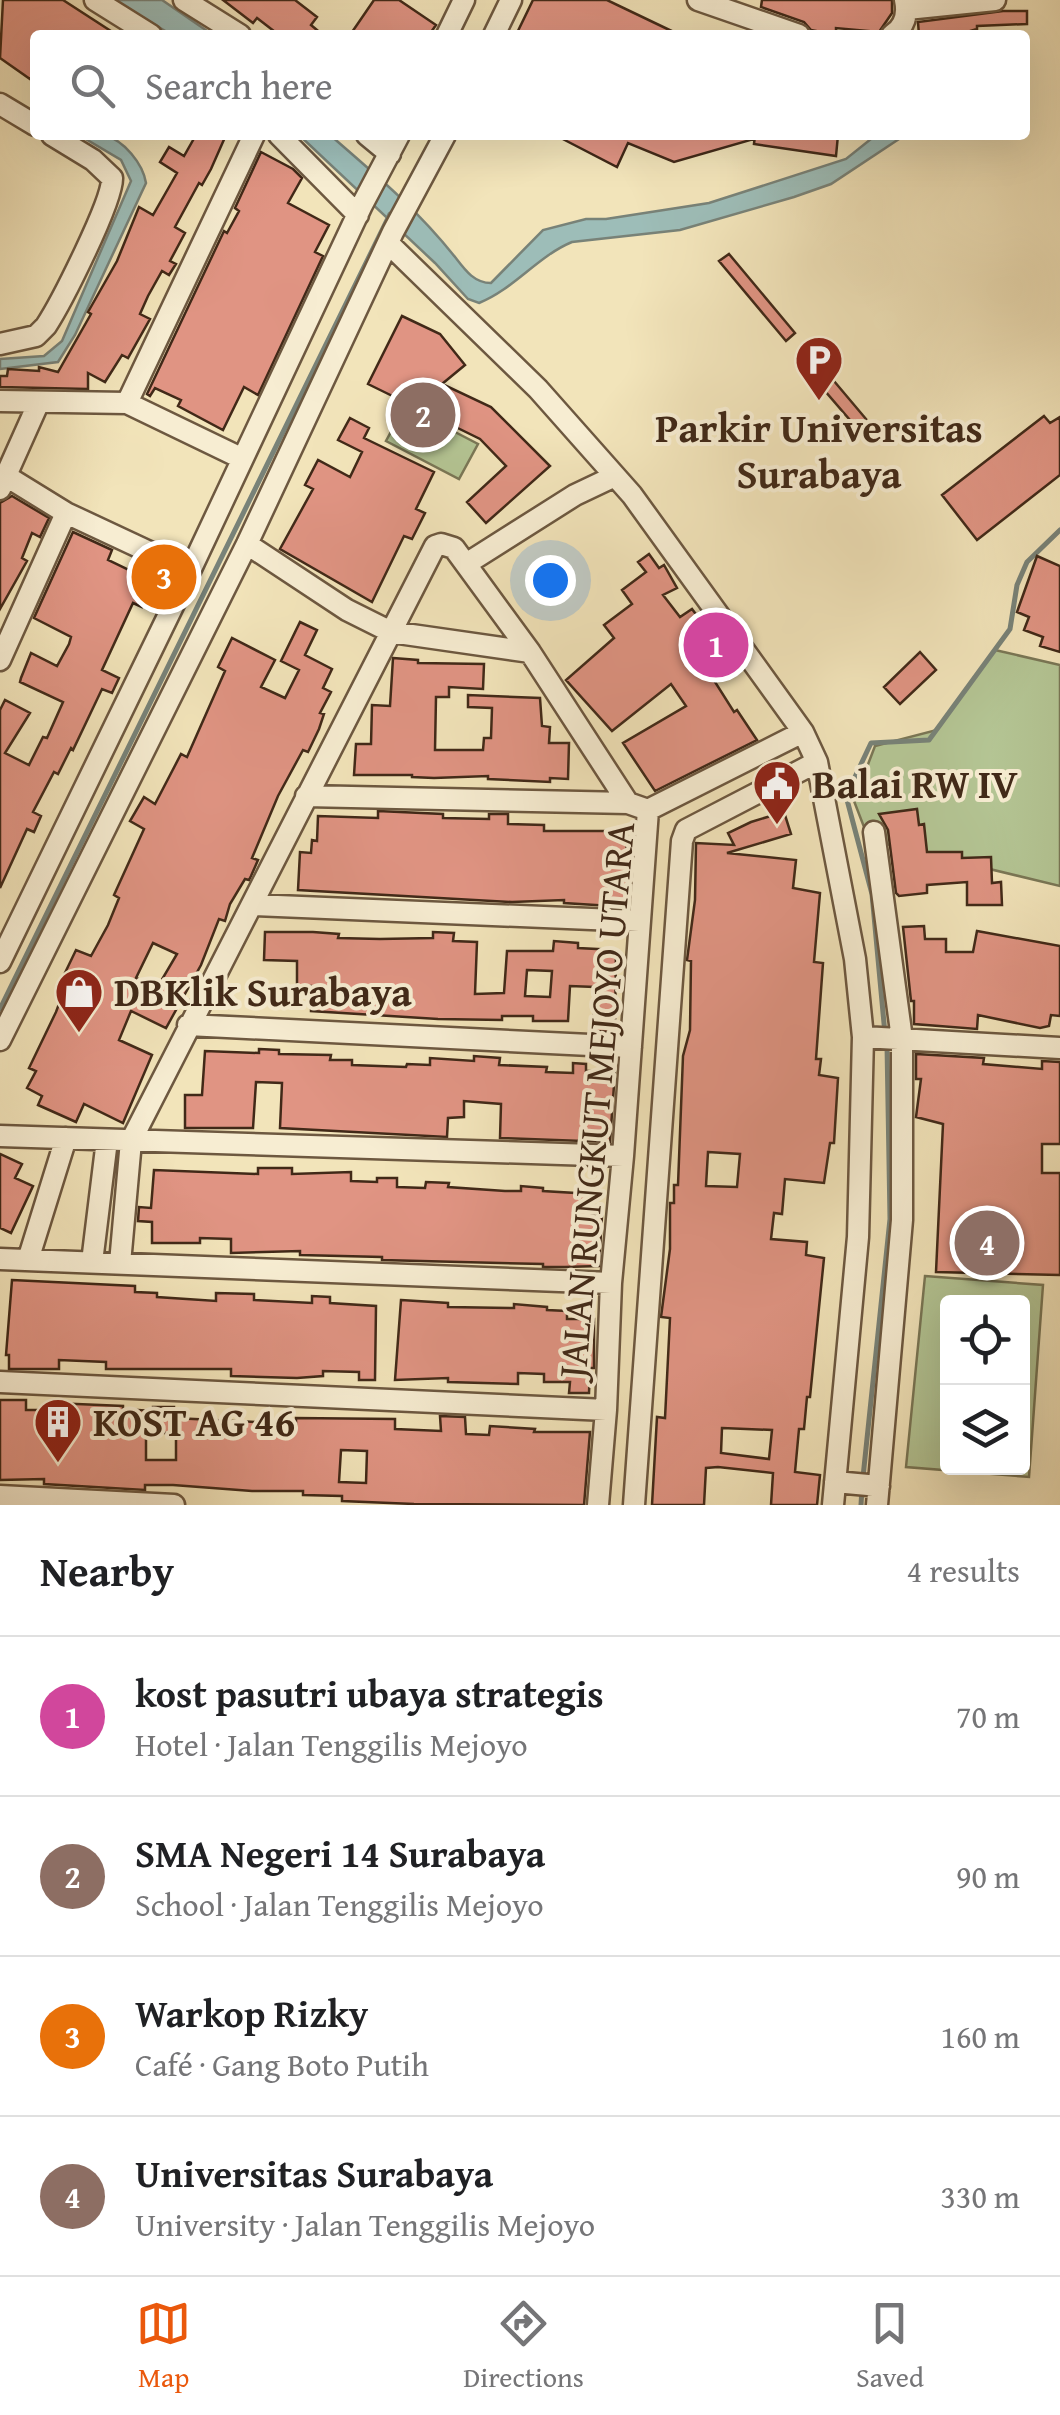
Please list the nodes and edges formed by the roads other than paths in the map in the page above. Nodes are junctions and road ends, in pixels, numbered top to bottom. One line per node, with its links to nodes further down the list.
1 (95, 0): 8 (street)
2 (184, 0): 9 (street)
3 (511, 0): 11 (street)
4 (698, 0): 12 (street)
5 (996, 0): 7 (street)
6 (460, 2): 10 (street)
7 (906, 5): 13 (street)
8 (143, 30)
9 (232, 30)
10 (449, 30)
11 (496, 30)
12 (784, 30)
13 (897, 30)
14 (0, 104): 15 (street)
15 (30, 122)
16 (60, 140): 23 (street)
17 (252, 140): 25 (street)
18 (284, 140): 21 (street)
19 (442, 140): 22 (street)
20 (392, 151): 21 (street)
21 (360, 210): 27 (street)
22 (390, 237): 28 (street); 31 (street)
23 (0, 344)
24 (0, 400): 26 (street)
25 (127, 403): 26 (street); 27 (street)
26 (38, 404): 29 (street)
27 (241, 458): 33 (street)
28 (615, 476): 32 (street); 37 (street)
29 (3, 482): 30 (street)
30 (66, 513): 33 (street); 36 (street)
31 (247, 544): 34 (street); 48 (street)
32 (460, 556): 34 (street); 35 (street)
33 (190, 571): 46 (street)
34 (390, 632): 35 (street); 40 (street)
35 (530, 652): 42 (street)
36 (0, 660)
37 (803, 732): 38 (street); 39 (street, JALAN RUNGKUT MEJOYO UTARA)
38 (817, 762): 41 (street, JALAN RUNGKUT MEJOYO UTARA); 50 (street)
39 (738, 765): 41 (street); 42 (street, JALAN RUNGKUT MEJOYO UTARA)
40 (306, 796): 42 (street); 44 (street)
41 (752, 796): 66 (street, JALAN RUNGKUT MEJOYO UTARA)
42 (638, 807): 45 (street, JALAN RUNGKUT MEJOYO UTARA)
43 (874, 832): 51 (street)
44 (252, 906): 45 (street); 49 (street)
45 (639, 921): 53 (street, JALAN RUNGKUT MEJOYO UTARA)
46 (8, 926): 47 (street)
47 (0, 962)
48 (5, 1017): 52 (street)
49 (188, 1026): 53 (street); 58 (street)
50 (868, 1038): 51 (street); 69 (street)
51 (898, 1039): 54 (street); 70 (street)
52 (0, 1040)
53 (631, 1047): 59 (street, JALAN RUNGKUT MEJOYO UTARA)
54 (1060, 1048)
55 (0, 1136): 56 (street)
56 (66, 1138): 57 (street); 61 (street)
57 (108, 1140): 58 (street); 62 (street)
58 (131, 1140): 59 (street); 63 (street)
59 (623, 1156): 64 (street, JALAN RUNGKUT MEJOYO UTARA)
60 (0, 1259): 61 (street)
61 (28, 1260): 62 (street)
62 (92, 1262): 63 (street)
63 (120, 1264): 64 (street)
64 (610, 1283): 65 (street, JALAN RUNGKUT MEJOYO UTARA)
65 (608, 1350): 66 (street); 68 (street, JALAN RUNGKUT MEJOYO UTARA)
66 (644, 1352): 74 (street, JALAN RUNGKUT MEJOYO UTARA)
67 (0, 1382): 68 (street)
68 (606, 1410): 73 (street, JALAN RUNGKUT MEJOYO UTARA)
69 (840, 1483): 70 (street); 75 (street)
70 (876, 1492)
71 (0, 1496): 72 (street)
72 (174, 1505)
73 (598, 1505)
74 (634, 1505)
75 (832, 1505)

